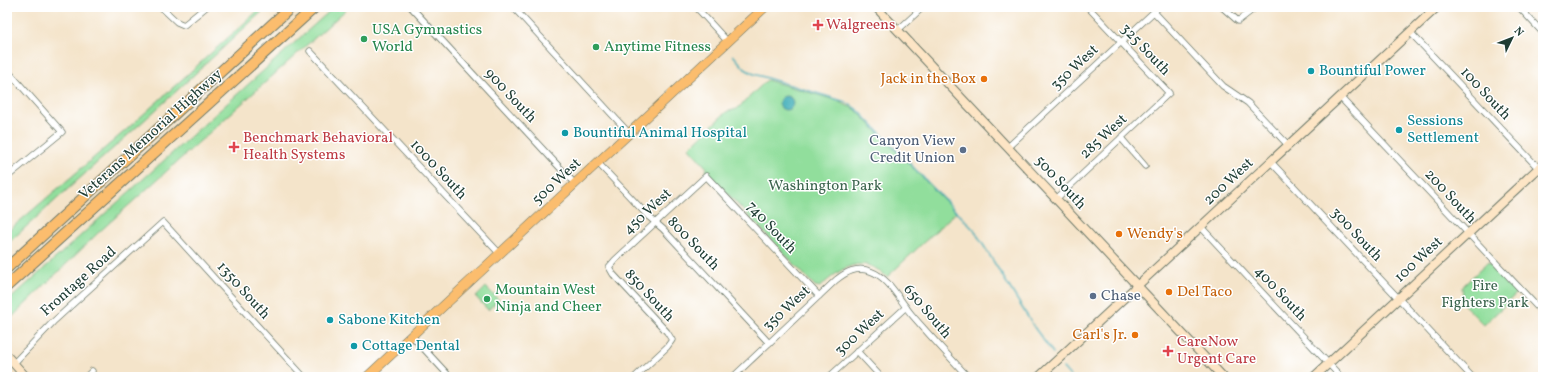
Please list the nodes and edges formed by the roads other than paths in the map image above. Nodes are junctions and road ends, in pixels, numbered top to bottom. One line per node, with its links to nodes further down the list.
1 (161, 7): 2 (street)
2 (206, 7)
3 (291, 7): 47 (highway, Veterans Memorial Highway)
4 (315, 7): 20 (highway, Veterans Memorial Highway)
5 (323, 7): 20 (highway)
6 (411, 7): 39 (street, 900 South)
7 (513, 7): 29 (street)
8 (696, 7): 23 (street)
9 (765, 7): 23 (main road, 500 West)
10 (876, 7): 19 (main road, 500 South)
11 (923, 7): 19 (street)
12 (1088, 7): 24 (street, 325 South)
13 (1159, 7): 18 (street, 350 West)
14 (1222, 7): 15 (street)
15 (1256, 7)
16 (1437, 7): 21 (main road, 200 West)
17 (1519, 7): 22 (street)
18 (1154, 12): 24 (street, 350 West); 31 (street)
19 (898, 30): 32 (main road, 500 South)
20 (287, 31): 49 (highway, Veterans Memorial Highway)
21 (1410, 32): 28 (main road, 200 West); 36 (street, 100 South)
22 (1543, 33)
23 (728, 42): 29 (main road, 500 West)
24 (1121, 42): 27 (street, 325 South); 32 (street, 350 West)
25 (310, 51): 45 (street, 1000 South)
26 (7, 70): 38 (street)
27 (1169, 93): 30 (street, 285 West)
28 (1340, 97): 31 (main road, 200 West); 44 (street, 200 South)
29 (629, 133): 33 (main road, 500 West)
30 (1121, 138): 35 (street); 40 (street, 285 West)
31 (1288, 145): 34 (main road, 200 West)
32 (1008, 147): 40 (main road, 500 South)
33 (598, 162): 39 (main road, 500 West); 42 (street, 800 South)
34 (1271, 162): 43 (main road, 200 West); 52 (street, 300 South)
35 (1144, 166)
36 (1542, 168): 44 (main road, 100 West)
37 (706, 176): 42 (street, 450 West); 51 (street, 740 South)
38 (7, 177)
39 (575, 184): 45 (main road, 500 West)
40 (1056, 199): 50 (main road, 500 South)
41 (163, 222): 59 (street, Frontage Road); 64 (street, 1350 South)
42 (655, 222): 46 (street, 450 West); 56 (street, 800 South)
43 (1201, 227): 50 (main road, 200 West); 60 (street, 400 South)
44 (1468, 234): 52 (main road, 100 West); 54 (street, 200 South)
45 (500, 254): 55 (main road, 500 West)
46 (609, 267): 67 (street, 850 South)
47 (7, 268)
48 (863, 269): 51 (street, 350 West); 53 (street, 650 South)
49 (7, 286)
50 (1137, 286): 72 (main road, 200 West); 73 (main road, 500 South)
51 (818, 296): 56 (street, 350 West)
52 (1399, 298): 60 (main road, 100 West); 76 (street, 300 South)
53 (906, 307): 57 (street, 300 West); 71 (street, 650 South)
54 (1543, 313)
55 (412, 336): 65 (main road, 500 West); 66 (street)
56 (769, 343): 68 (street, 350 West)
57 (857, 351): 69 (street, 300 West); 70 (street)
58 (7, 356): 59 (main road)
59 (14, 363): 62 (main road)
60 (1328, 364): 74 (main road, 100 West); 75 (street, 400 South)
61 (92, 371): 63 (street)
62 (26, 377)
63 (86, 377)
64 (304, 377)
65 (367, 377)
66 (450, 377)
67 (635, 377)
68 (733, 377)
69 (830, 377)
70 (881, 377)
71 (968, 377)
72 (1039, 377)
73 (1224, 377)
74 (1314, 377)
75 (1341, 377)
76 (1472, 377)

